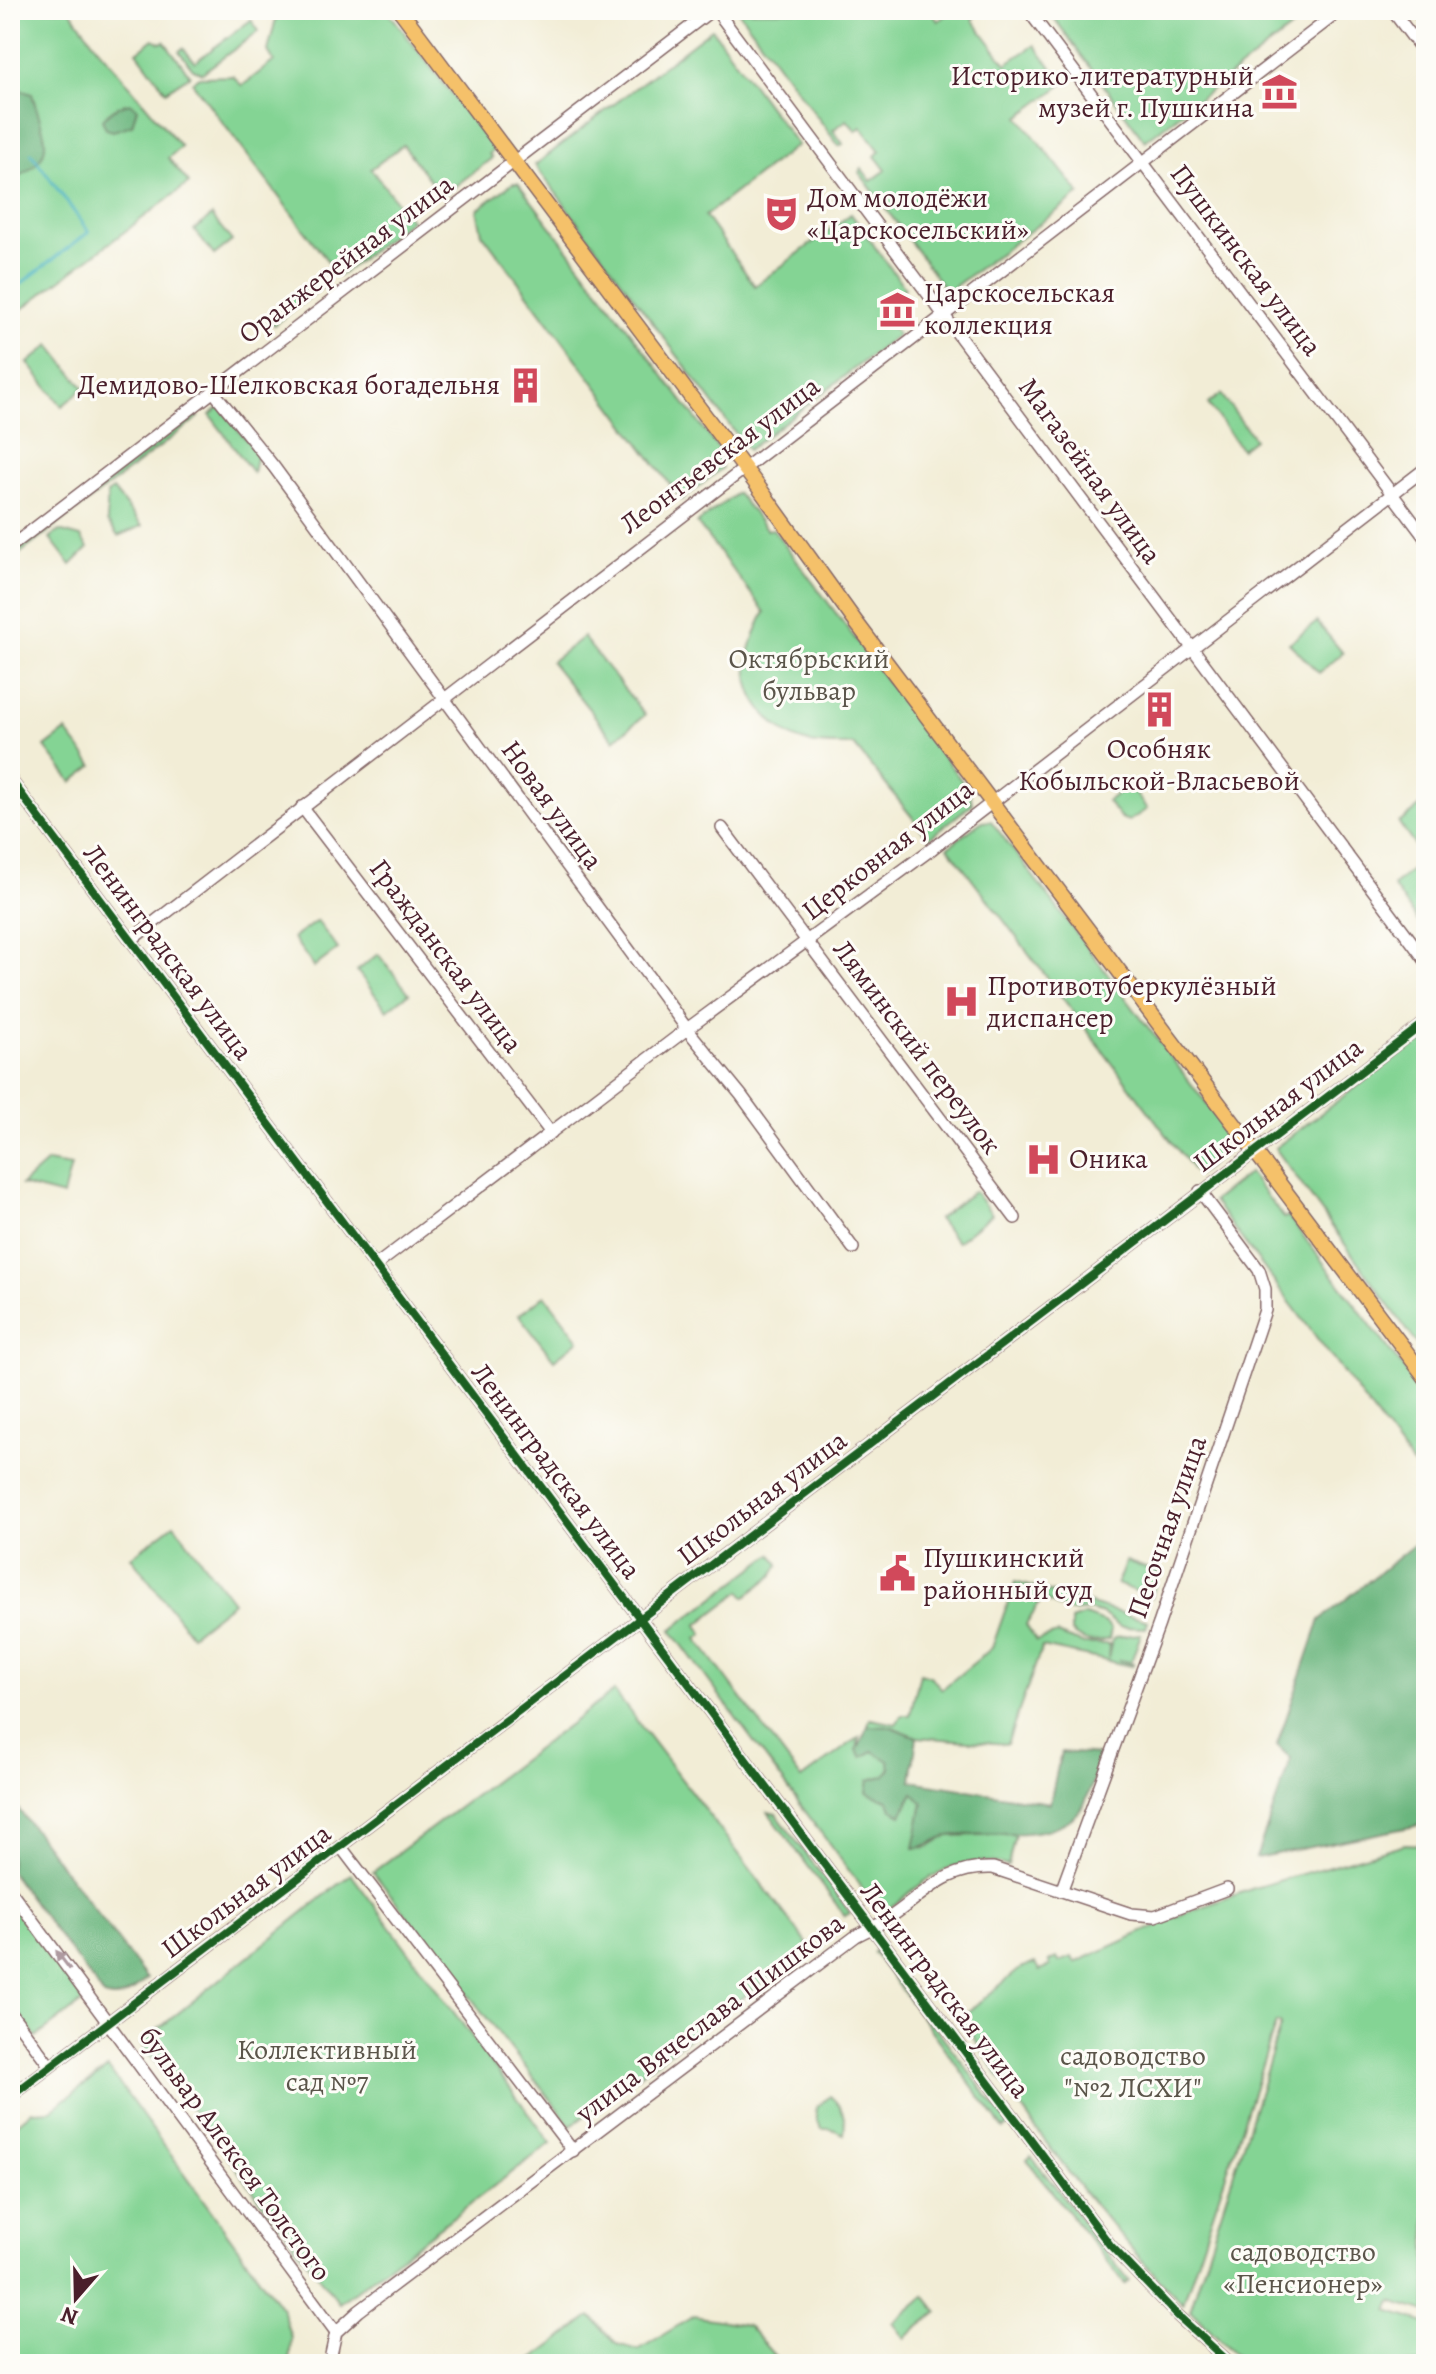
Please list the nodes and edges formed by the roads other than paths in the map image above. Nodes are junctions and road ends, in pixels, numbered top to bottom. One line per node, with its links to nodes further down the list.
1 (400, 10): 9 (main road)
2 (714, 10): 9 (street, Оранжерейная улица); 11 (street, Магазейная улица)
3 (1028, 10): 10 (street, Пушкинская улица)
4 (1341, 10): 10 (street, Леонтьевская улица)
5 (1392, 10): 8 (street)
6 (1416, 10): 7 (street)
7 (1426, 24)
8 (1426, 55)
9 (514, 161): 12 (street, Оранжерейная улица); 13 (main road)
10 (1143, 162): 11 (street, Леонтьевская улица); 15 (street, Пушкинская улица)
11 (943, 313): 13 (street, Леонтьевская улица); 18 (street, Магазейная улица)
12 (213, 391): 17 (street, Оранжерейная улица); 19 (street, Новая улица)
13 (743, 467): 19 (street, Леонтьевская улица); 21 (main road)
14 (1426, 468): 15 (street, Церковная улица)
15 (1392, 494): 16 (street, Пушкинская улица); 18 (street, Церковная улица)
16 (1426, 539)
17 (10, 547)
18 (1191, 648): 21 (street, Церковная улица); 26 (street, Магазейная улица)
19 (444, 698): 22 (street, Леонтьевская улица); 28 (street, Новая улица)
20 (10, 779): 24 (street, Ленинградская улица)
21 (991, 801): 25 (street, Церковная улица); 30 (main road)
22 (302, 807): 24 (street, Леонтьевская улица); 29 (street, Гражданская улица)
23 (722, 828): 25 (street, Ляминский переулок)
24 (131, 940): 34 (street, Ленинградская улица)
25 (808, 941): 28 (street, Церковная улица); 32 (street, Ляминский переулок)
26 (1426, 961)
27 (1426, 1022): 30 (street, Школьная улица)
28 (687, 1029): 29 (street, Церковная улица); 33 (street, Новая улица)
29 (551, 1133): 34 (street, Церковная улица)
30 (1255, 1149): 31 (street, Школьная улица); 35 (main road)
31 (1200, 1191): 36 (street, Школьная улица); 38 (street, Песочная улица)
32 (1015, 1218)
33 (853, 1248)
34 (375, 1266): 36 (street, Ленинградская улица)
35 (1426, 1378)
36 (640, 1619): 37 (street, Школьная улица); 41 (street, Ленинградская улица)
37 (341, 1847): 43 (street, Школьная улица); 46 (street)
38 (1062, 1889): 39 (street, улица Вячеслава Шишкова); 41 (street, улица Вячеслава Шишкова)
39 (1227, 1889)
40 (10, 1890): 43 (street, бульвар Алексея Толстого, one-way to 40)
41 (871, 1928): 46 (street, улица Вячеслава Шишкова); 49 (street, Ленинградская улица)
42 (10, 2012): 44 (street)
43 (109, 2023): 44 (street, Школьная улица); 47 (street, бульвар Алексея Толстого)
44 (50, 2066): 45 (street, Школьная улица)
45 (10, 2097)
46 (573, 2151): 47 (street, улица Вячеслава Шишкова)
47 (336, 2332): 48 (street)
48 (329, 2364)
49 (1231, 2364)

